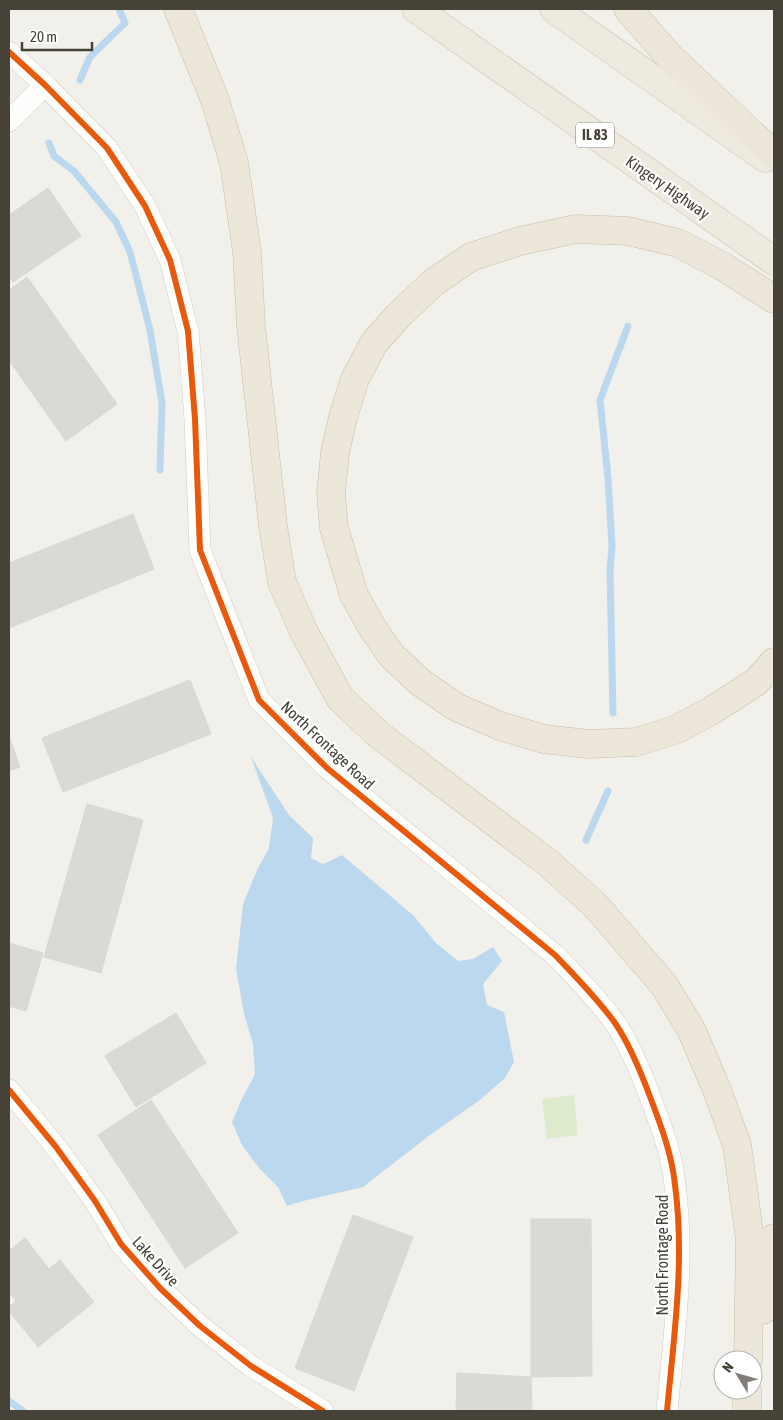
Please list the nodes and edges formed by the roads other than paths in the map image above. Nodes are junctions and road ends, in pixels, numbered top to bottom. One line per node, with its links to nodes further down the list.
1 (178, 9): 15 (highway)
2 (416, 9): 10 (highway, Kingery Highway / IL 83)
3 (554, 9): 9 (highway)
4 (628, 9): 8 (highway)
5 (9, 52): 6 (street, North Frontage Road)
6 (45, 85): 7 (street); 18 (street, North Frontage Road)
7 (9, 121)
8 (774, 155)
9 (774, 165)
10 (774, 262)
11 (774, 299): 12 (highway)
12 (774, 662)
13 (9, 1090): 17 (street, Lake Drive)
14 (774, 1238): 16 (highway)
15 (748, 1350)
16 (756, 1350)
17 (324, 1411)
18 (667, 1411)

